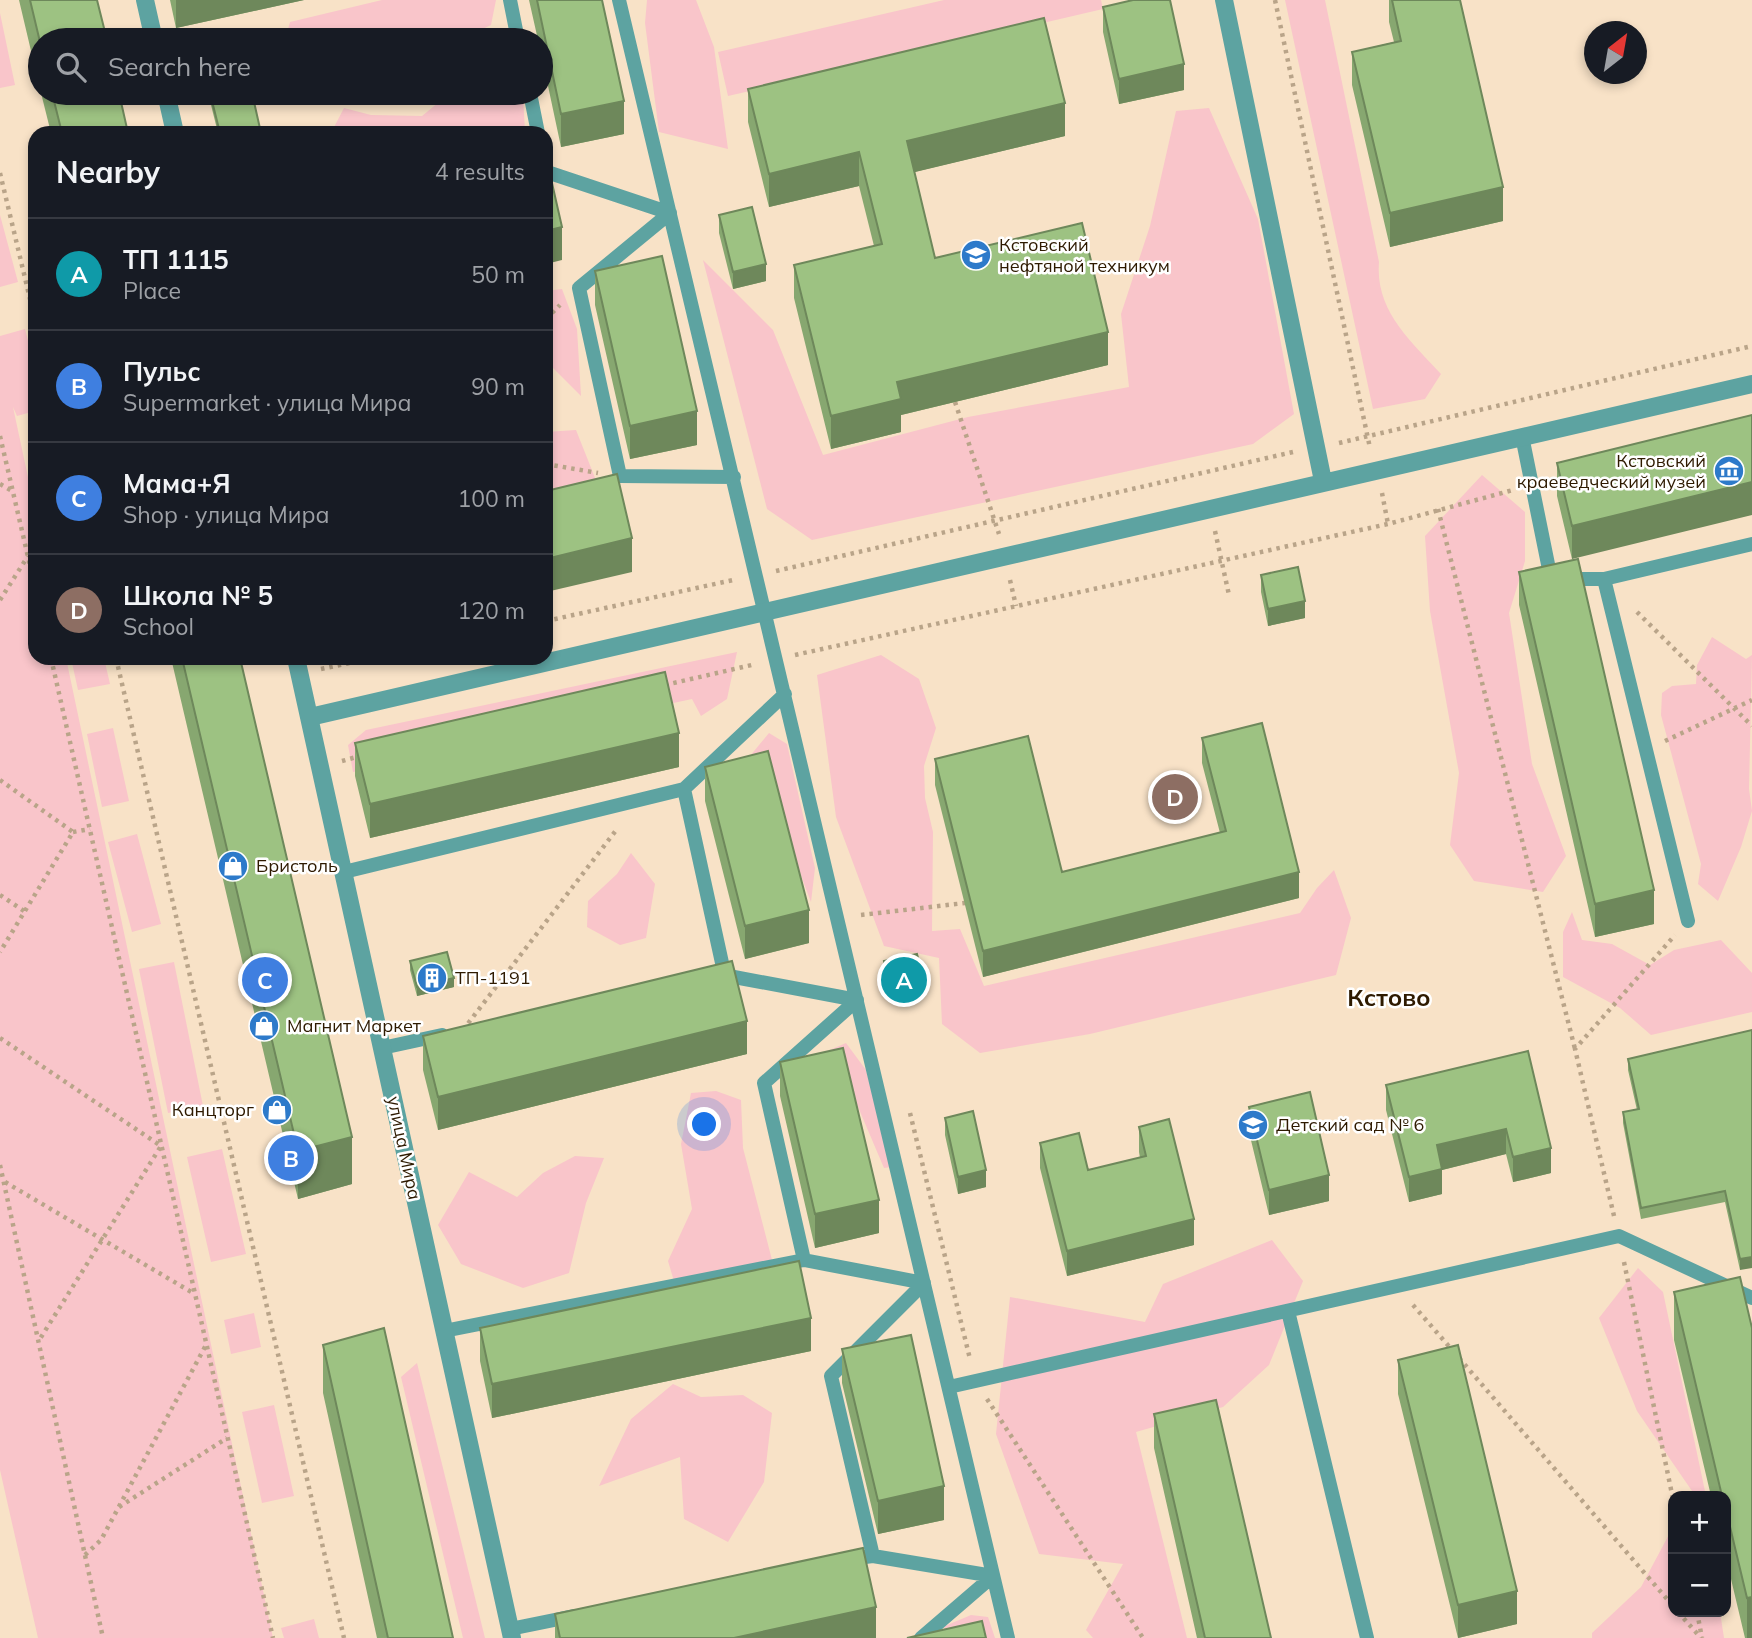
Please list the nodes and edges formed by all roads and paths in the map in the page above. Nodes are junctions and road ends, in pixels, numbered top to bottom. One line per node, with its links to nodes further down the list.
1 (145, 0): 6 (street)
2 (510, 0): 7 (lane)
3 (619, 0): 14 (lane)
4 (1224, 0): 22 (street)
5 (1275, 0): 21 (path)
6 (151, 28)
7 (516, 28)
8 (169, 105): 10 (street)
9 (532, 105): 11 (lane)
10 (173, 126)
11 (537, 126)
12 (0, 173): 15 (path)
13 (553, 173): 14 (lane)
14 (670, 213): 24 (lane); 25 (lane)
15 (28, 291)
16 (1752, 346): 21 (path)
17 (1752, 384): 20 (street)
18 (955, 402): 32 (path)
19 (0, 436): 29 (path)
20 (1522, 436): 26 (street); 28 (lane)
21 (1367, 438): 22 (path)
22 (1315, 447): 26 (street); 32 (path)
23 (553, 465): 24 (path)
24 (614, 477): 25 (lane)
25 (734, 477): 39 (lane)
26 (1323, 481): 30 (street)
27 (0, 484): 29 (path)
28 (1531, 485): 31 (path); 40 (lane)
29 (14, 492): 34 (path)
30 (1210, 507): 35 (street); 37 (path)
31 (1438, 509): 37 (path); 83 (path)
32 (996, 520): 35 (path); 38 (path)
33 (1752, 544): 40 (lane)
34 (28, 556): 42 (path)
35 (1003, 556): 43 (path); 44 (street)
36 (772, 557): 38 (path)
37 (1221, 561): 41 (path); 43 (path)
38 (775, 571): 39 (path); 44 (path)
39 (757, 575): 44 (lane); 45 (path)
40 (1604, 579): 57 (path); 60 (lane)
41 (1229, 594)
42 (0, 600)
43 (1016, 606): 46 (path)
44 (775, 609): 46 (path); 47 (lane); 48 (street)
45 (553, 619)
46 (796, 655): 47 (path); 53 (path)
47 (777, 659): 54 (path); 55 (lane)
48 (553, 661)
49 (53, 665): 66 (path)
50 (118, 665): 117 (path)
51 (534, 665): 58 (street)
52 (298, 666): 58 (street, улица Мира)
53 (800, 668)
54 (656, 687)
55 (785, 694): 64 (lane); 79 (lane)
56 (1752, 700): 57 (path)
57 (1734, 709): 59 (path); 60 (path)
58 (310, 717): 62 (street, улица Мира)
59 (1752, 726)
60 (1646, 750): 74 (lane)
61 (374, 753): 62 (path)
62 (320, 766): 68 (street, улица Мира)
63 (0, 782): 67 (path)
64 (684, 789): 65 (lane); 77 (lane)
65 (639, 800): 68 (lane); 80 (path)
66 (90, 829): 67 (path); 85 (path)
67 (73, 832): 72 (path)
68 (344, 872): 82 (street, улица Мира)
69 (0, 895): 72 (path)
70 (858, 902): 73 (path)
71 (965, 903): 73 (path)
72 (24, 911): 76 (path)
73 (861, 915): 75 (path)
74 (1688, 921): 83 (path)
75 (864, 928)
76 (0, 952)
77 (724, 972): 78 (lane); 79 (lane)
78 (698, 978)
79 (857, 1000): 92 (lane); 93 (lane)
80 (463, 1030): 82 (lane)
81 (0, 1038): 85 (path)
82 (382, 1048): 98 (street, улица Мира)
83 (1575, 1049): 90 (path)
84 (906, 1101): 101 (path)
85 (162, 1146): 91 (path); 95 (path)
86 (0, 1166): 87 (path)
87 (4, 1181): 88 (path); 91 (path)
88 (9, 1208): 89 (path); 99 (path)
89 (0, 1210)
90 (1619, 1236): 94 (lane); 96 (lane); 104 (path)
91 (101, 1238): 95 (path); 99 (path)
92 (804, 1260): 93 (lane); 98 (lane)
93 (924, 1283): 102 (lane); 107 (lane)
94 (1397, 1286): 97 (lane); 110 (path)
95 (194, 1294): 100 (path)
96 (1752, 1298)
97 (1289, 1311): 101 (lane); 121 (lane)
98 (444, 1331): 114 (street, улица Мира)
99 (37, 1343): 106 (path)
100 (206, 1345): 103 (path); 105 (path)
101 (975, 1381): 102 (lane); 120 (path)
102 (948, 1387): 109 (lane)
103 (227, 1438): 105 (path); 116 (path)
104 (1671, 1491)
105 (119, 1508): 106 (path)
106 (85, 1556): 115 (path)
107 (873, 1556): 108 (lane); 109 (lane)
108 (846, 1561)
109 (993, 1576): 118 (lane); 119 (lane)
110 (1668, 1600)
111 (591, 1613): 114 (lane)
112 (1682, 1617): 122 (path)
113 (1698, 1617): 122 (path)
114 (511, 1634)
115 (103, 1638)
116 (273, 1638)
117 (344, 1638)
118 (921, 1638)
119 (1008, 1638)
120 (1143, 1638)
121 (1367, 1638)
122 (1701, 1638)

